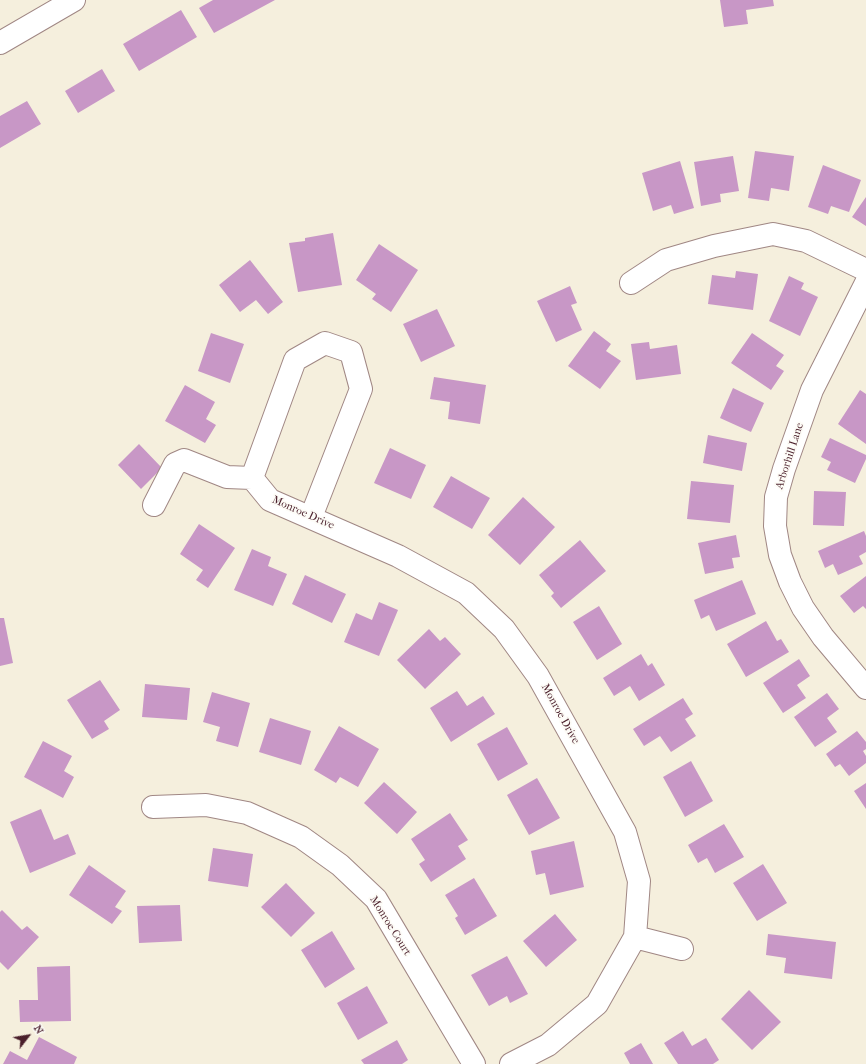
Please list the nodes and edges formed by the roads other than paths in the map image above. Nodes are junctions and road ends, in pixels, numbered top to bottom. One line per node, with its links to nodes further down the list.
1 (74, 0): 2 (street)
2 (0, 43)
3 (866, 270): 4 (street)
4 (631, 283)
5 (866, 283): 9 (street, Arborhill Lane)
6 (252, 478): 7 (street); 8 (street, Monroe Drive); 8 (street)
7 (154, 505)
8 (311, 517): 11 (street, Monroe Drive)
9 (866, 688)
10 (153, 807): 13 (street, Monroe Court)
11 (635, 937): 12 (street); 14 (street, Monroe Drive)
12 (682, 949)
13 (474, 1064)
14 (511, 1064)

